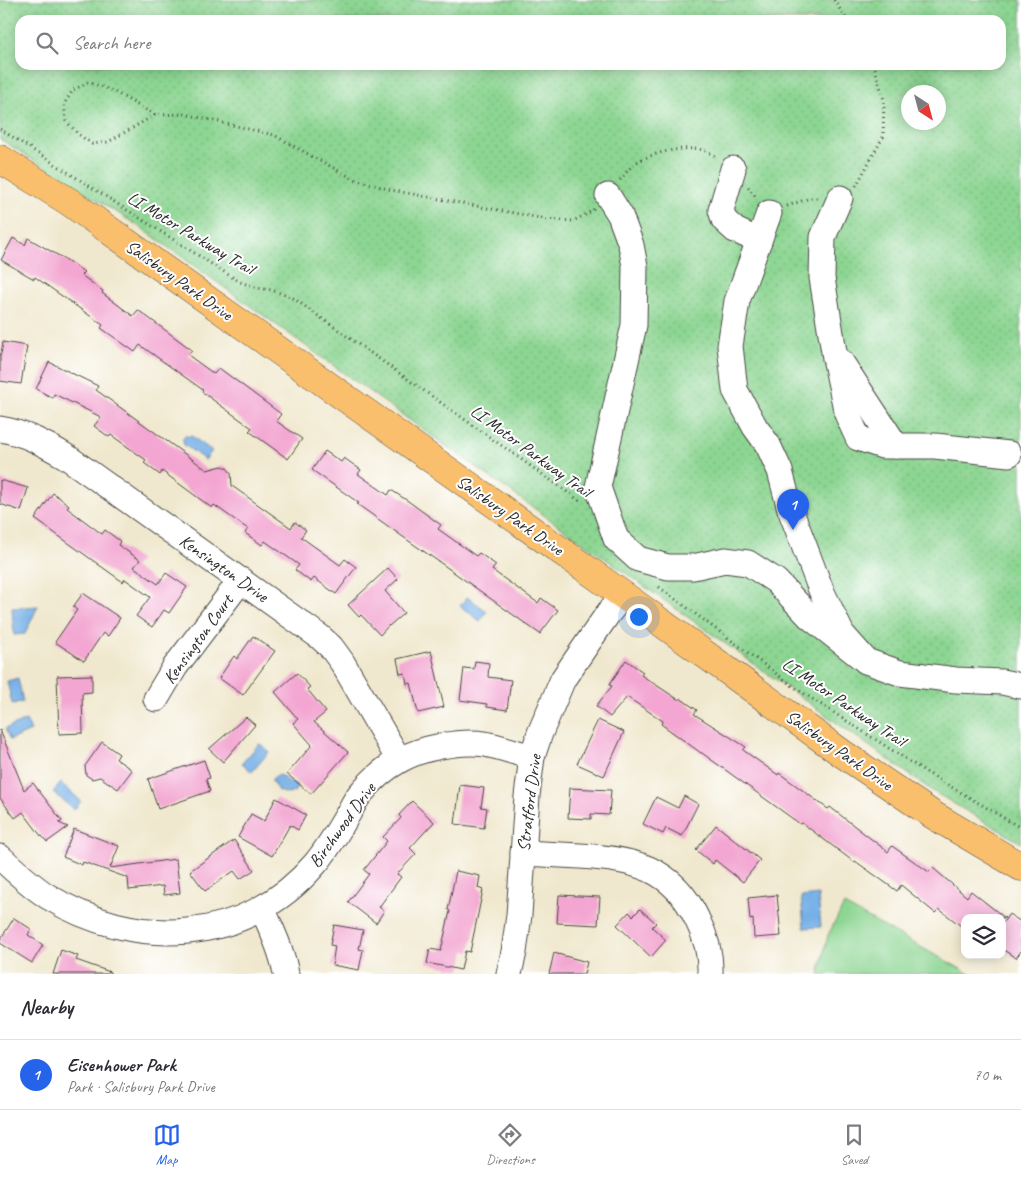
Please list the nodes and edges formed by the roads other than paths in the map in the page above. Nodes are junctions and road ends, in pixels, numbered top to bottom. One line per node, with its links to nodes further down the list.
1 (0, 160): 10 (main road, Salisbury Park Drive)
2 (732, 169): 6 (street)
3 (608, 196): 11 (street)
4 (840, 198): 8 (street)
5 (769, 213): 6 (street)
6 (759, 241): 11 (street)
7 (0, 428): 9 (street, Kensington Drive)
8 (1009, 454)
9 (241, 580): 13 (street, Kensington Court); 15 (street, Kensington Drive)
10 (622, 595): 14 (street, Stratford Drive); 18 (main road, Salisbury Park Drive)
11 (866, 660): 12 (street)
12 (1021, 686)
13 (156, 699)
14 (532, 756): 15 (street, Birchwood Drive); 16 (street, Stratford Drive)
15 (399, 760): 19 (street, Birchwood Drive)
16 (523, 853): 21 (street, Stratford Drive); 22 (street)
17 (0, 857): 19 (street, Birchwood Drive)
18 (1021, 867)
19 (262, 908): 20 (street)
20 (286, 974)
21 (509, 974)
22 (710, 974)

